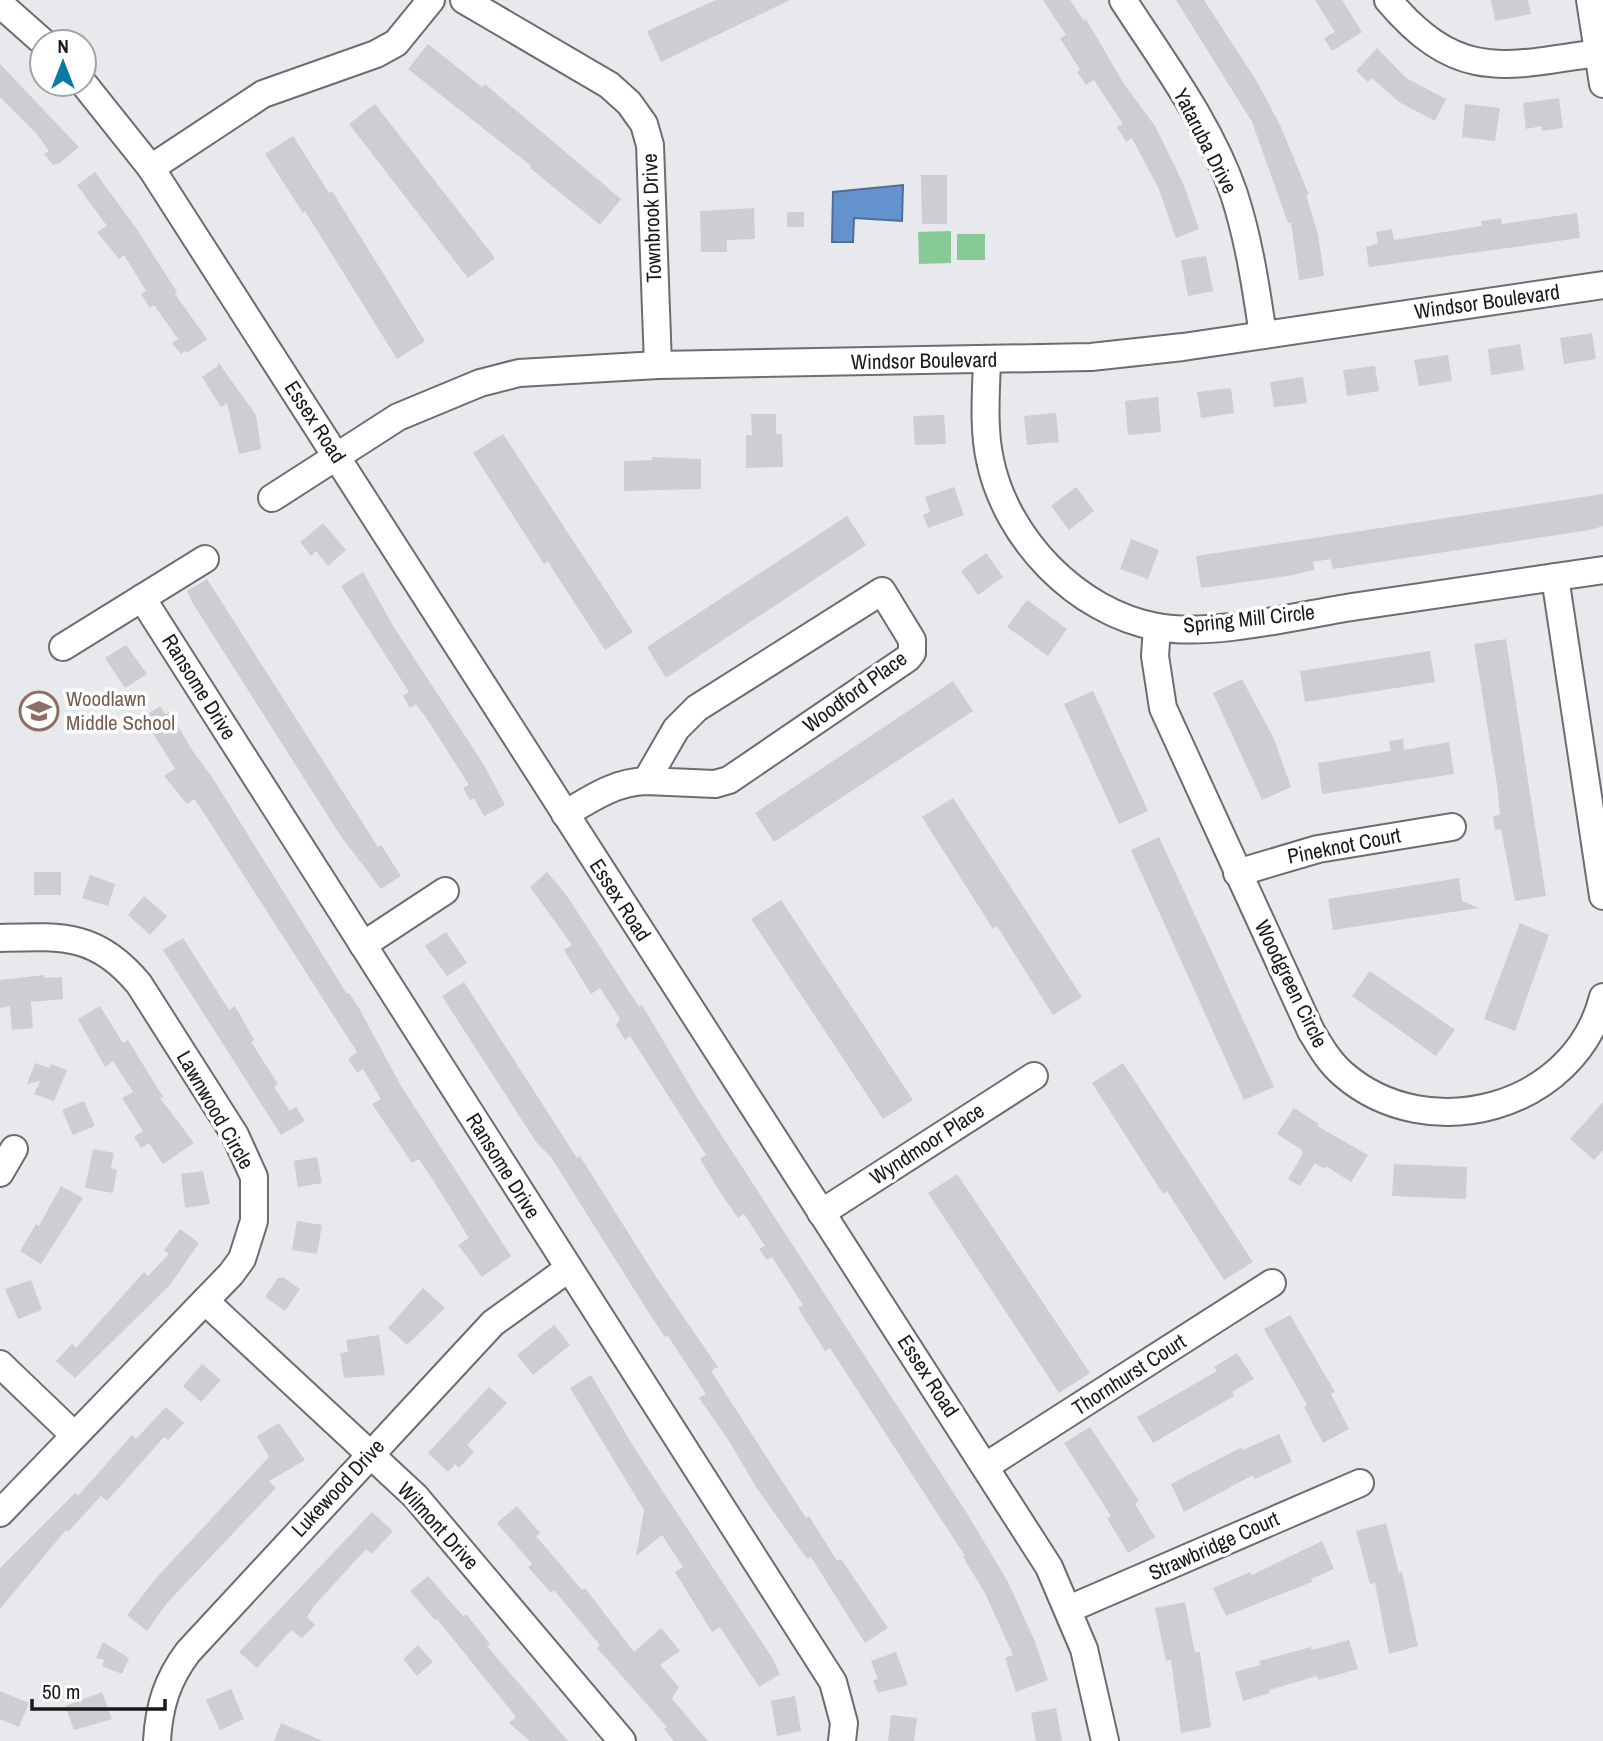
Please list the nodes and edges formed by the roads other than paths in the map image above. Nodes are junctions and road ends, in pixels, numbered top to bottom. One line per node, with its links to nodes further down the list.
1 (431, 0): 11 (street)
2 (464, 0): 15 (street, Townbrook Drive)
3 (1123, 0): 13 (street, Yataruba Drive)
4 (1388, 0): 8 (street)
5 (1590, 0): 8 (street)
6 (0, 4): 7 (street)
7 (28, 29)
8 (1601, 52): 9 (street)
9 (1603, 84)
10 (95, 98): 11 (street, Essex Road)
11 (151, 168): 16 (street, Essex Road)
12 (1603, 285): 13 (street, Windsor Boulevard)
13 (1263, 335): 14 (street, Windsor Boulevard)
14 (987, 360): 15 (street, Windsor Boulevard); 22 (street, Spring Mill Circle)
15 (658, 365): 16 (street, Windsor Boulevard)
16 (337, 456): 17 (street, Windsor Boulevard); 25 (street, Essex Road)
17 (272, 498)
18 (205, 559): 21 (street)
19 (1603, 570): 20 (street, Spring Mill Circle)
20 (1555, 578): 22 (street, Spring Mill Circle); 29 (street)
21 (142, 598): 23 (street); 31 (street, Ransome Drive)
22 (1157, 627): 27 (street, Woodgreen Circle)
23 (63, 647)
24 (646, 781): 24 (street, Woodford Place); 25 (street, Woodford Place)
25 (565, 814): 36 (street, Essex Road)
26 (1452, 827): 27 (street, Pineknot Court)
27 (1237, 873): 32 (street, Woodgreen Circle)
28 (445, 891): 31 (street)
29 (1603, 896)
30 (0, 938): 39 (street, Lawnwood Circle)
31 (363, 945): 37 (street, Ransome Drive)
32 (1603, 997)
33 (1034, 1076): 36 (street, Wyndmoor Place)
34 (13, 1149): 35 (street)
35 (0, 1173)
36 (821, 1213): 43 (street, Essex Road)
37 (568, 1269): 42 (street, Lukewood Drive); 49 (street, Ransome Drive)
38 (1272, 1283): 43 (street, Thornhurst Court)
39 (205, 1301): 41 (street, Lawnwood Circle); 42 (street, Wilmont Drive)
40 (0, 1364): 41 (street)
41 (74, 1435): 45 (street, Lawnwood Circle)
42 (369, 1455): 47 (street, Lukewood Drive); 48 (street, Wilmont Drive)
43 (986, 1466): 46 (street, Essex Road)
44 (1360, 1483): 46 (street, Strawbridge Court)
45 (0, 1513)
46 (1069, 1609): 50 (street, Essex Road)
47 (157, 1741)
48 (622, 1741)
49 (842, 1741)
50 (1105, 1741)

